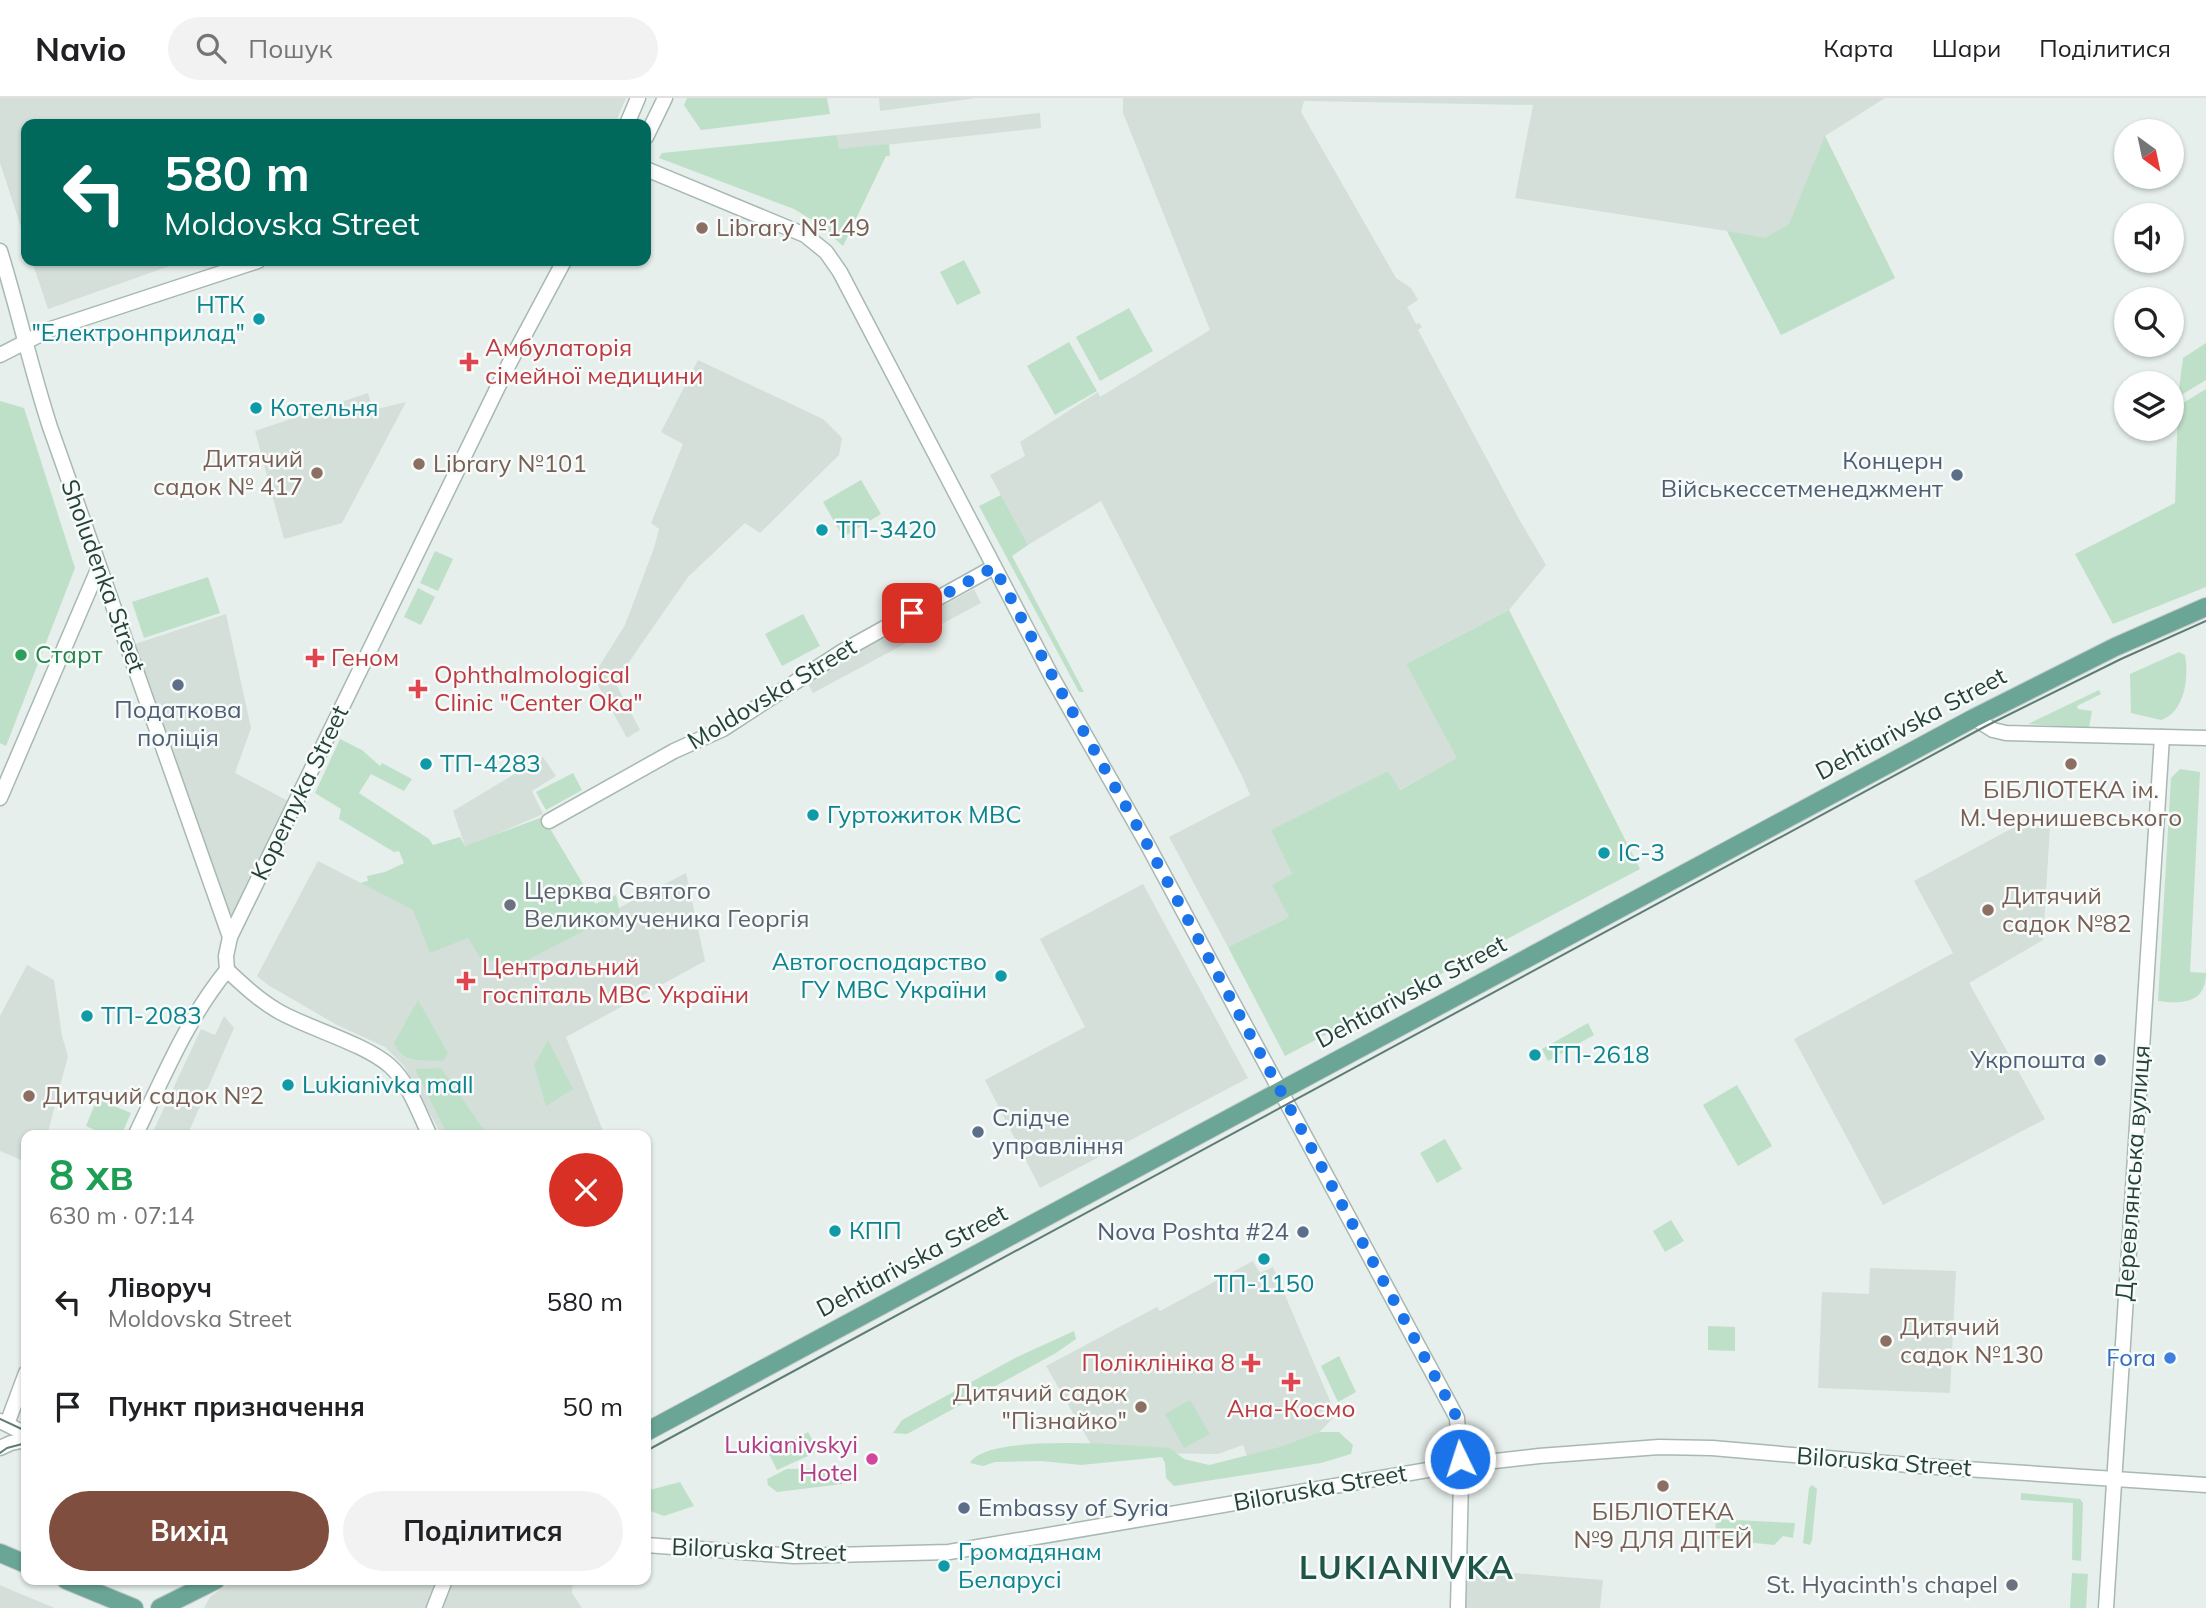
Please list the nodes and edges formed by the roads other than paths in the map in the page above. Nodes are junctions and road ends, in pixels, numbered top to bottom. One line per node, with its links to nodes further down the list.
1 (638, 98): 3 (street)
2 (665, 98): 4 (street)
3 (629, 119)
4 (651, 127)
5 (651, 171): 12 (street)
6 (0, 251): 9 (street, Sholudenka Street)
7 (243, 266): 9 (street)
8 (561, 266): 19 (street, Kopernyka Street)
9 (24, 342): 10 (street); 11 (street, Sholudenka Street)
10 (0, 355)
11 (99, 567): 17 (street); 19 (street, Sholudenka Street)
12 (994, 567): 18 (street, Moldovska Street); 21 (street)
13 (2206, 607): 14 (main road, Dehtiarivska Street)
14 (1974, 718): 15 (street); 21 (main road, Dehtiarivska Street)
15 (2162, 737): 16 (street); 31 (street, Деревлянська вулиця)
16 (2206, 737)
17 (0, 798)
18 (549, 821)
19 (230, 937): 20 (street, Kopernyka Street)
20 (228, 970): 22 (street); 23 (street)
21 (1279, 1090): 26 (main road, Dehtiarivska Street); 30 (street)
22 (138, 1130)
23 (427, 1130)
24 (21, 1384): 25 (street)
25 (3, 1422): 27 (street)
26 (651, 1429)
27 (21, 1431)
28 (21, 1441): 29 (street)
29 (0, 1448)
30 (1460, 1465): 31 (street, Biloruska Street); 33 (street, Biloruska Street); 42 (street)
31 (2113, 1479): 32 (street, Biloruska Street); 43 (street, Деревлянська вулиця)
32 (2206, 1485)
33 (651, 1545)
34 (0, 1553): 35 (main road)
35 (21, 1562)
36 (78, 1585): 39 (main road)
37 (205, 1585): 40 (main road)
38 (443, 1585): 41 (street)
39 (134, 1608)
40 (160, 1608)
41 (434, 1608)
42 (1458, 1608)
43 (2106, 1608)

